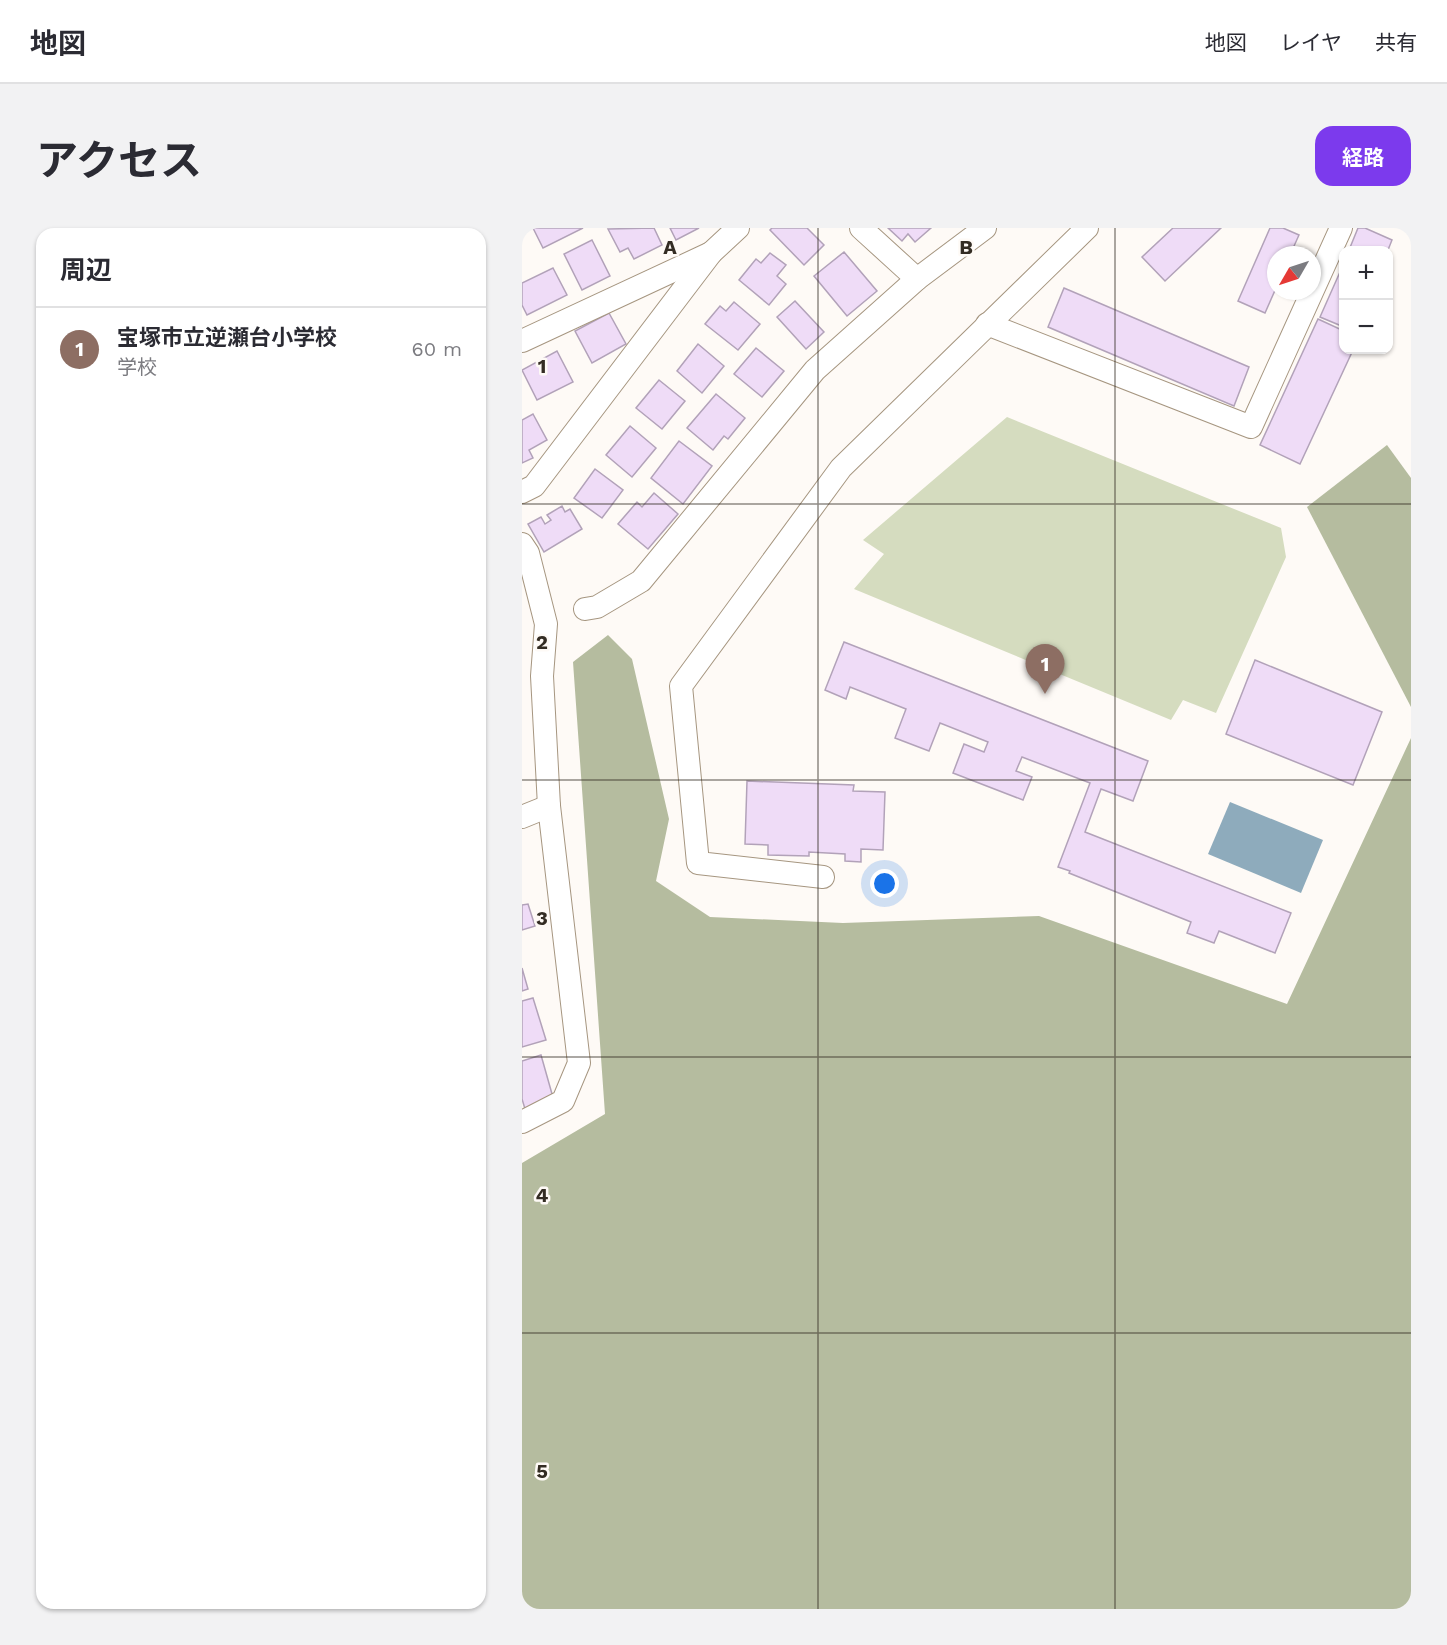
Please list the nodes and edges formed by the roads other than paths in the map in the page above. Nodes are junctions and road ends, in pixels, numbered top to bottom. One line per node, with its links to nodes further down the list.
1 (738, 228): 6 (street)
2 (861, 228): 7 (street)
3 (985, 228): 7 (street)
4 (1087, 228): 8 (street)
5 (1341, 228): 8 (street)
6 (711, 253): 9 (street); 10 (street)
7 (917, 279): 12 (street)
8 (987, 324): 16 (street)
9 (522, 341)
10 (522, 492)
11 (522, 544): 13 (street)
12 (585, 609)
13 (532, 680): 14 (street)
14 (549, 806): 15 (street); 17 (street)
15 (522, 817)
16 (823, 877)
17 (522, 1122)

